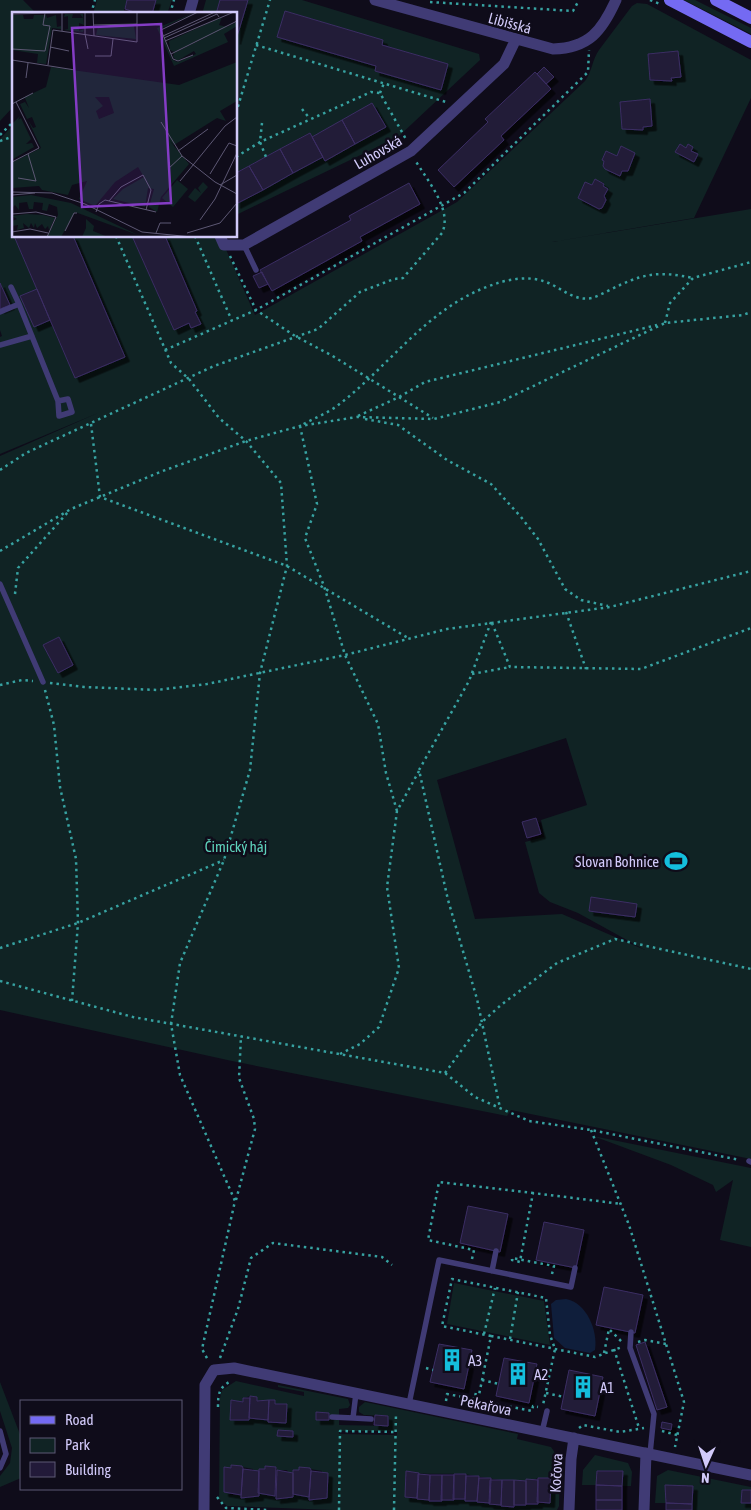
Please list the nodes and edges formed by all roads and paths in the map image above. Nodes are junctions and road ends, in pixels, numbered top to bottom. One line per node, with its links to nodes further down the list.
1 (95, 0): 9 (path)
2 (270, 0): 14 (path)
3 (375, 0): 12 (street, Libišská)
4 (579, 0): 8 (path)
5 (616, 0): 11 (street, Libišská)
6 (670, 0): 13 (main road)
7 (716, 0): 10 (main road)
8 (427, 2)
9 (91, 12)
10 (751, 18)
11 (590, 39): 12 (street, Libišská); 30 (path)
12 (515, 40): 18 (street, Luhovská)
13 (751, 42)
14 (256, 45): 15 (path); 17 (path)
15 (384, 83): 16 (path); 18 (path)
16 (380, 94): 20 (path); 27 (path)
17 (238, 106)
18 (460, 106): 27 (street, Luhovská)
19 (302, 109): 20 (path)
20 (310, 119): 26 (path)
21 (262, 122): 26 (path)
22 (12, 123): 23 (path)
23 (0, 135)
24 (12, 137): 25 (path)
25 (0, 141)
26 (260, 142): 28 (path); 29 (path)
27 (411, 152): 30 (path); 34 (street, Luhovská)
28 (238, 156)
29 (266, 156)
30 (442, 207): 40 (path); 46 (path)
31 (117, 238): 48 (path)
32 (196, 238): 43 (path)
33 (222, 240): 34 (street); 40 (path)
34 (244, 245): 36 (lane)
35 (751, 262): 37 (path)
36 (256, 270)
37 (693, 278): 44 (path); 49 (path)
38 (11, 287): 39 (lane)
39 (19, 304): 41 (lane); 45 (lane)
40 (256, 310): 43 (path); 46 (path)
41 (0, 312)
42 (751, 312): 44 (path)
43 (232, 321): 48 (path)
44 (665, 323): 51 (path); 54 (path)
45 (32, 336): 47 (lane); 52 (lane)
46 (295, 336): 49 (path); 50 (path)
47 (0, 345)
48 (165, 350): 50 (path)
49 (368, 378): 51 (path); 56 (path)
50 (189, 379): 55 (path); 57 (path)
51 (399, 397): 53 (path); 54 (path)
52 (58, 401)
53 (356, 417): 54 (path); 56 (path); 66 (path)
54 (434, 419)
55 (91, 424): 58 (path); 59 (path)
56 (300, 426): 57 (path); 65 (path)
57 (246, 442): 59 (path); 62 (path)
58 (0, 470)
59 (100, 497): 60 (path); 62 (path)
60 (71, 509): 61 (path); 68 (path)
61 (0, 550)
62 (286, 566): 65 (path); 75 (path)
63 (751, 571): 66 (path)
64 (0, 584): 68 (lane)
65 (324, 586): 71 (path); 72 (path)
66 (610, 607): 67 (path)
67 (566, 612): 69 (path); 74 (path)
68 (13, 613): 77 (lane)
69 (491, 622): 71 (path); 73 (path); 76 (path)
70 (751, 628): 74 (path)
71 (409, 638): 72 (path)
72 (345, 655): 75 (path); 80 (path)
73 (510, 667): 74 (path); 76 (path)
74 (586, 669)
75 (260, 673): 77 (path); 81 (path)
76 (472, 674): 79 (path)
77 (43, 682): 78 (path); 82 (path)
78 (0, 685)
79 (419, 770): 80 (path); 87 (path)
80 (397, 810): 90 (path)
81 (224, 860): 82 (path); 88 (path)
82 (78, 923): 83 (path); 86 (path)
83 (0, 948)
84 (751, 969): 87 (path)
85 (0, 981): 86 (path)
86 (72, 1001): 88 (path)
87 (482, 1022): 91 (path); 92 (path)
88 (171, 1024): 89 (path); 96 (path)
89 (241, 1036): 90 (path); 96 (path)
90 (339, 1054): 91 (path)
91 (445, 1073): 92 (path)
92 (500, 1108): 93 (path)
93 (591, 1130): 94 (path); 97 (path)
94 (750, 1162)
95 (534, 1193): 97 (path); 100 (path); 104 (path)
96 (235, 1201): 117 (path)
97 (622, 1204): 143 (path)
98 (496, 1251): 102 (lane)
99 (392, 1265): 117 (path)
100 (471, 1266): 102 (lane); 103 (path); 128 (lane)
101 (574, 1268): 104 (lane)
102 (492, 1271): 104 (lane)
103 (468, 1282): 105 (path); 108 (path)
104 (550, 1283)
105 (495, 1288): 106 (path); 108 (path)
106 (518, 1292): 110 (path); 113 (path)
107 (631, 1332): 111 (lane)
108 (484, 1334): 109 (path)
109 (491, 1336): 110 (path); 120 (path)
110 (510, 1339): 113 (path)
111 (630, 1344): 112 (path); 138 (lane)
112 (666, 1344)
113 (555, 1348): 115 (path); 123 (path)
114 (614, 1349): 115 (path); 115 (path); 137 (path)
115 (604, 1353)
116 (424, 1368): 118 (path)
117 (214, 1370): 122 (street, Pekařova); 149 (street)
118 (433, 1370)
119 (236, 1378): 132 (path)
120 (482, 1380): 121 (path); 124 (path)
121 (498, 1384)
122 (356, 1393): 128 (street, Pekařova); 135 (lane)
123 (546, 1393): 125 (path); 129 (path)
124 (479, 1395): 126 (path); 127 (path)
125 (564, 1397)
126 (438, 1402)
127 (476, 1406)
128 (406, 1409): 133 (path); 141 (street, Pekařova)
129 (495, 1410)
130 (388, 1411): 133 (path)
131 (546, 1411): 141 (lane)
132 (218, 1413)
133 (396, 1413): 140 (path)
134 (332, 1417): 135 (lane)
135 (352, 1418): 136 (lane)
136 (371, 1418)
137 (639, 1428): 138 (path); 142 (path)
138 (652, 1430): 143 (path); 144 (lane)
139 (0, 1431): 146 (lane)
140 (395, 1432): 151 (path); 152 (path)
141 (542, 1432): 142 (street, Pekařova)
142 (575, 1434): 144 (street, Pekařova); 153 (street, Kočova)
143 (677, 1435): 145 (path)
144 (648, 1454): 145 (street, Pekařova); 154 (street)
145 (672, 1458): 147 (street, Pekařova)
146 (0, 1468)
147 (751, 1475)
148 (217, 1490): 150 (path)
149 (204, 1510)
150 (268, 1510)
151 (339, 1510)
152 (394, 1510)
153 (570, 1510)
154 (644, 1510)

